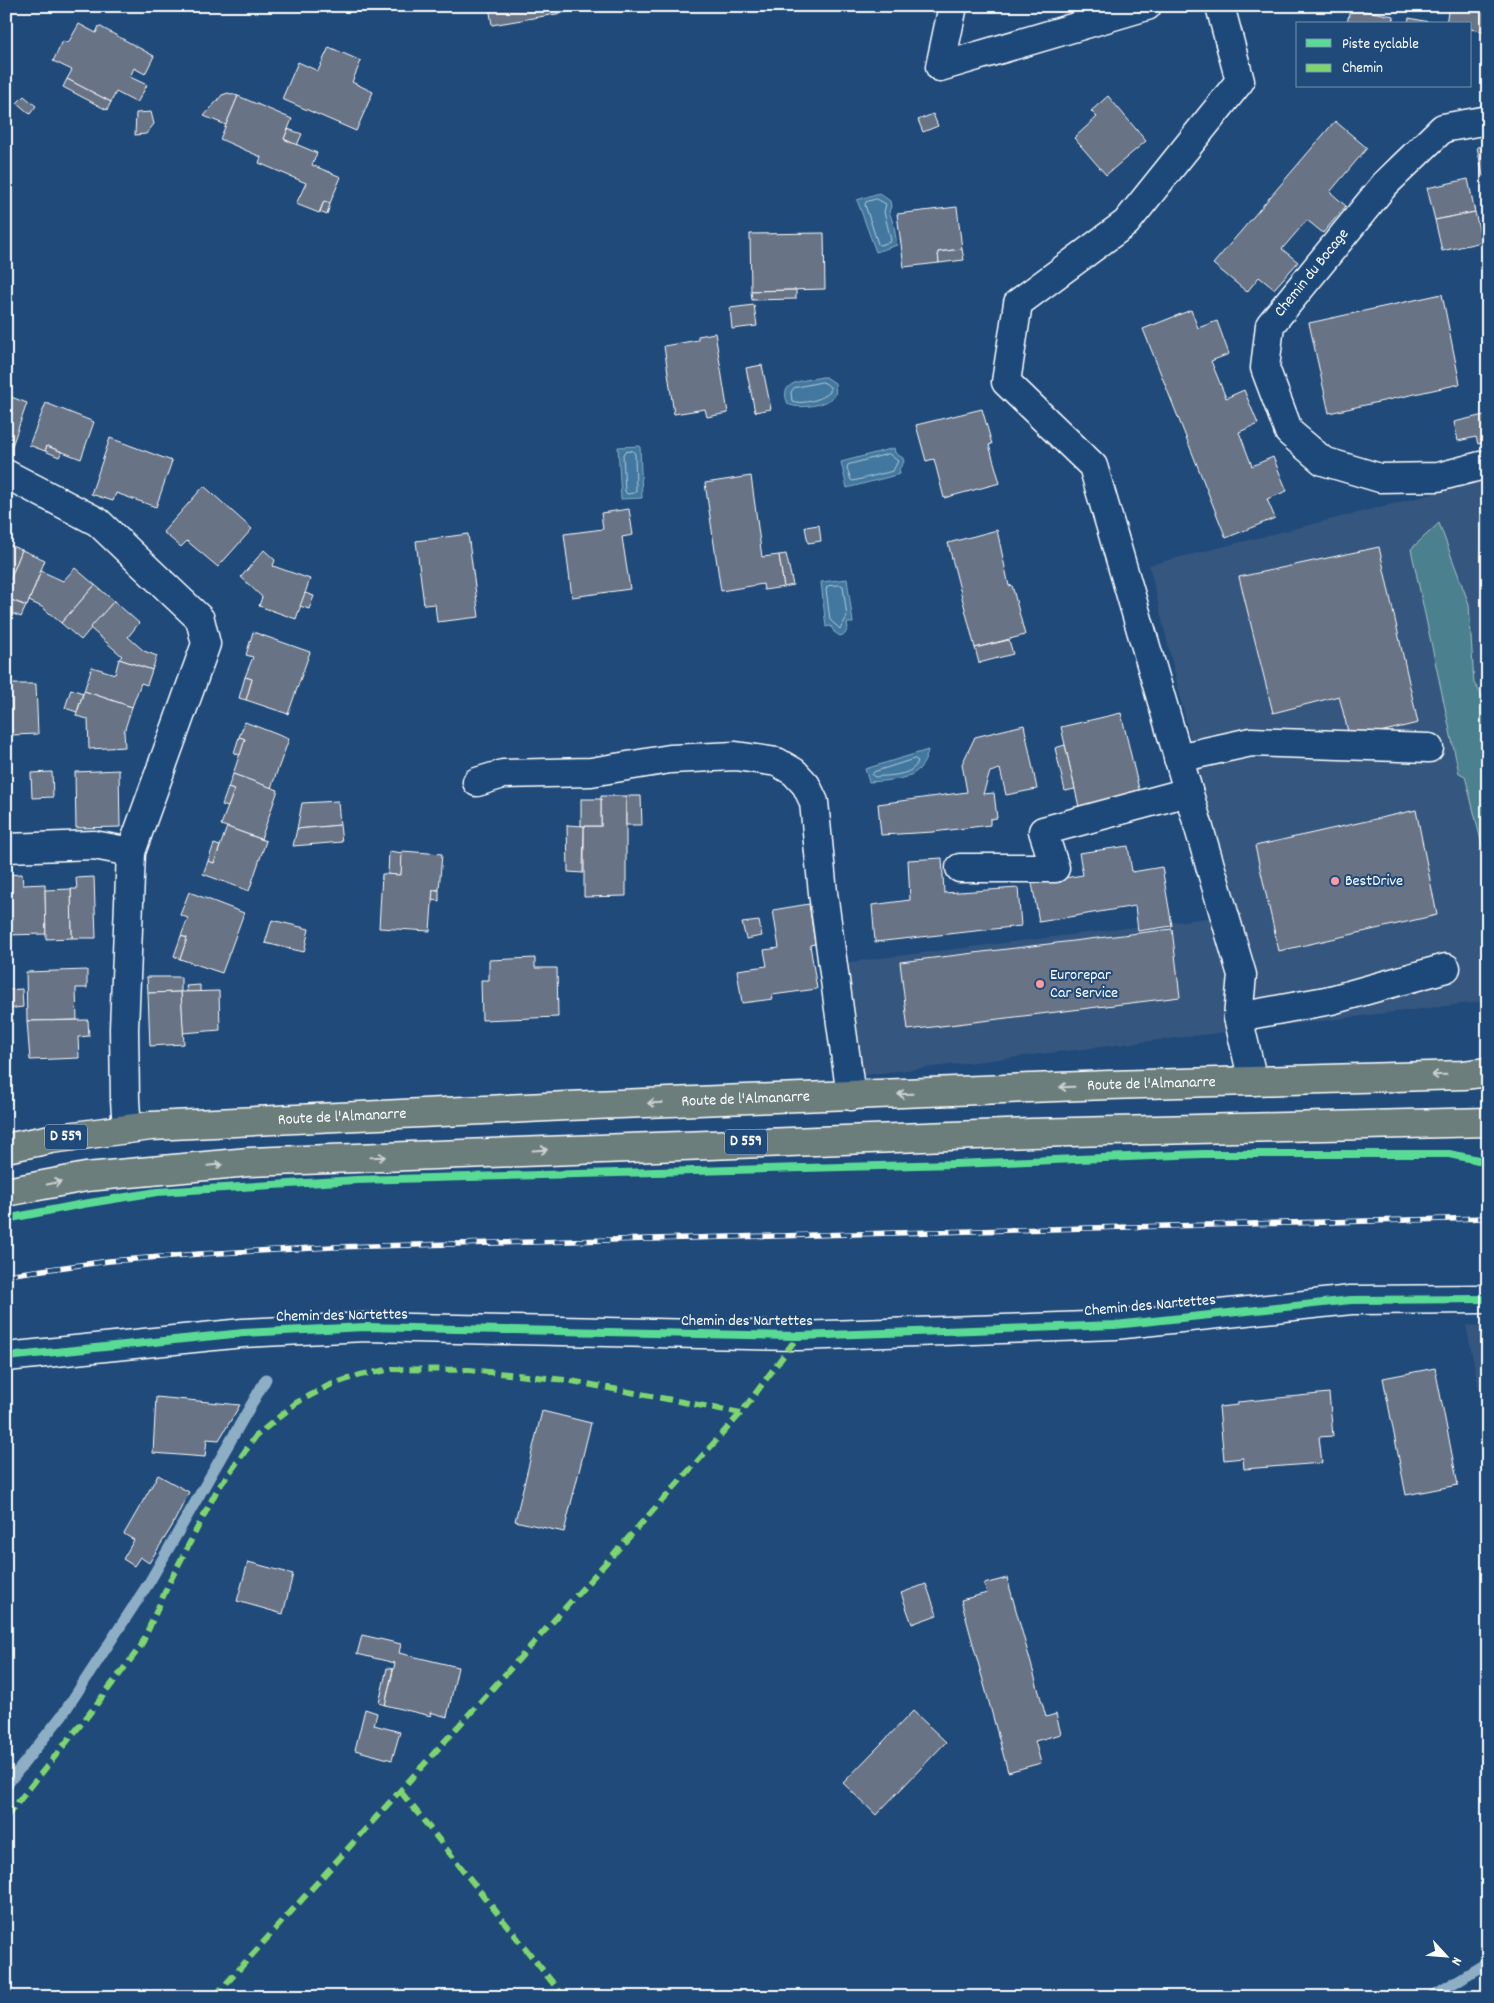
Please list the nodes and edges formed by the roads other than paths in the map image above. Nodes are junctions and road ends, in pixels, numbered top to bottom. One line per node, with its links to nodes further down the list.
1 (953, 6): 2 (street)
2 (1148, 6)
3 (1220, 6): 8 (street)
4 (1488, 120): 5 (street, Chemin du Bocage)
5 (1488, 464)
6 (6, 474): 12 (street)
7 (1428, 748): 8 (street)
8 (1178, 758): 10 (street)
9 (477, 782): 18 (street)
10 (1188, 792): 13 (street); 15 (street)
11 (6, 848): 12 (street)
12 (130, 852): 20 (street)
13 (960, 868)
14 (1446, 968): 15 (street)
15 (1238, 1017): 17 (street)
16 (1488, 1072): 17 (main road, Route de l'Almanarre / D 559, one-way to 17)
17 (1253, 1082): 18 (main road, Route de l'Almanarre / D 559, one-way to 18)
18 (851, 1096): 20 (main road, Route de l'Almanarre / D 559, one-way to 20)
19 (1488, 1122): 22 (main road, D 559, one-way to 19)
20 (127, 1129): 21 (main road, Route de l'Almanarre / D 559)
21 (6, 1148)
22 (6, 1192)
23 (1488, 1299): 24 (street, Chemin des Nartettes)
24 (6, 1358)

